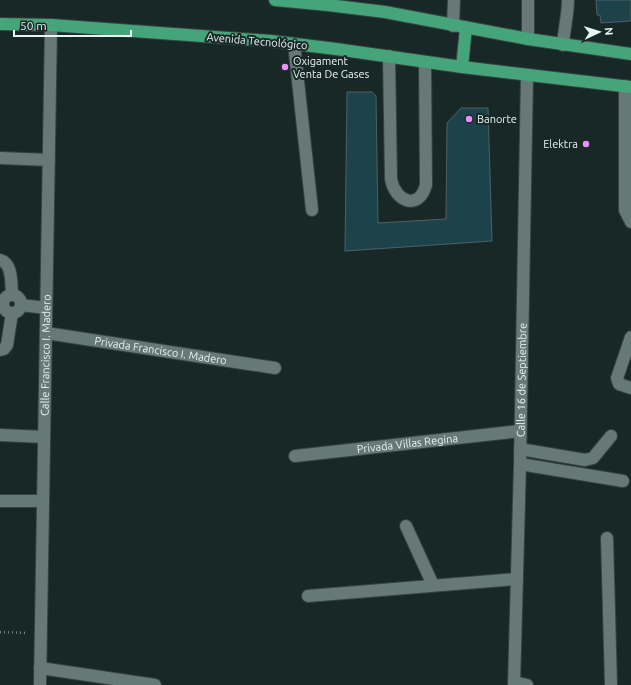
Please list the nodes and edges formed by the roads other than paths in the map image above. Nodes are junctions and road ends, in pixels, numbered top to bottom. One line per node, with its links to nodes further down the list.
1 (275, 0): 5 (main road)
2 (454, 0): 8 (street)
3 (528, 0): 10 (street)
4 (568, 0): 12 (street)
5 (328, 2): 8 (main road)
6 (0, 24): 7 (main road, Avenida Tecnológico)
7 (51, 25): 11 (main road, Avenida Tecnológico); 21 (street, Calle Francisco I. Madero)
8 (453, 26): 9 (main road)
9 (466, 28): 10 (main road); 16 (main road)
10 (528, 39): 12 (main road)
11 (294, 44): 14 (main road, Avenida Tecnológico); 22 (street)
12 (563, 45): 13 (main road)
13 (631, 54)
14 (389, 56): 15 (main road, Avenida Tecnológico); 15 (street)
15 (425, 62): 16 (main road, Avenida Tecnológico)
16 (462, 67): 17 (main road, Avenida Tecnológico)
17 (527, 75): 18 (main road, Avenida Tecnológico); 32 (street, Calle 16 de Septiembre)
18 (628, 87): 19 (street)
19 (628, 114): 23 (street)
20 (0, 158): 21 (street)
21 (49, 160): 25 (street, Calle Francisco I. Madero)
22 (312, 210)
23 (631, 222)
24 (0, 260): 26 (street)
25 (46, 308): 26 (street); 27 (street, Calle Francisco I. Madero)
26 (16, 309): 29 (street)
27 (46, 333): 30 (street, Privada Francisco I. Madero); 35 (street, Calle Francisco I. Madero)
28 (631, 337): 31 (street)
29 (2, 349)
30 (275, 368)
31 (631, 388)
32 (520, 432): 36 (street, Calle 16 de Septiembre); 37 (street, Privada Villas Regina)
33 (0, 435): 35 (street)
34 (611, 436): 36 (street)
35 (44, 437): 41 (street, Calle Francisco I. Madero)
36 (520, 449): 38 (street, Calle 16 de Septiembre)
37 (295, 456)
38 (520, 464): 39 (street); 44 (street, Calle 16 de Septiembre)
39 (622, 481)
40 (0, 501): 41 (street)
41 (43, 501): 47 (street, Calle Francisco I. Madero)
42 (406, 526): 45 (street)
43 (607, 538): 52 (street)
44 (517, 579): 45 (street); 48 (street, Calle 16 de Septiembre)
45 (433, 585): 46 (street)
46 (308, 596)
47 (40, 668): 49 (street, Calle Francisco I. Madero); 50 (street)
48 (514, 683): 51 (street)
49 (40, 685)
50 (155, 685)
51 (527, 685)
52 (611, 685)

